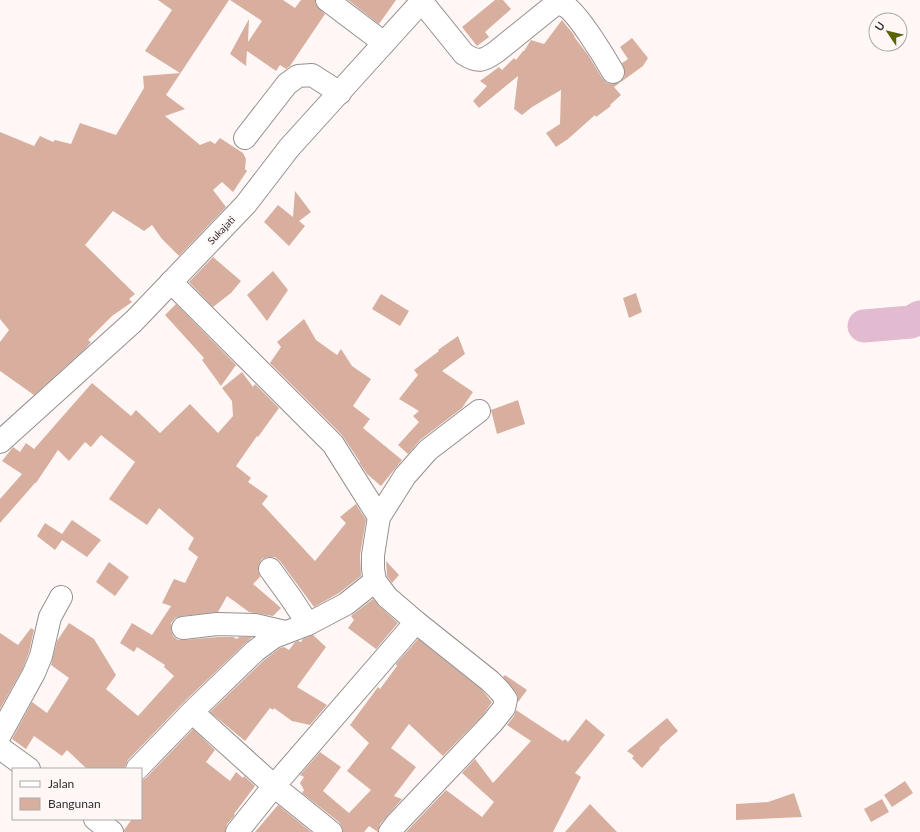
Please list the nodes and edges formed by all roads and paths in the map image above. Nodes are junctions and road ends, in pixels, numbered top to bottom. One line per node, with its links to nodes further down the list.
1 (327, 0): 3 (main road)
2 (422, 1): 3 (main road, Sukajati); 4 (main road)
3 (384, 43): 5 (main road, Sukajati)
4 (613, 72)
5 (340, 93): 6 (main road); 7 (main road, Sukajati)
6 (245, 138)
7 (171, 282): 9 (main road, Sukajati); 10 (main road)
8 (479, 411): 10 (main road)
9 (0, 442)
10 (380, 517): 12 (main road)
11 (270, 569): 15 (main road)
12 (375, 581): 14 (main road); 15 (main road)
13 (61, 597): 19 (main road)
14 (416, 622): 22 (main road); 27 (main road)
15 (308, 624): 17 (main road)
16 (183, 628): 17 (main road)
17 (286, 632): 18 (main road)
18 (192, 712): 21 (main road); 22 (main road)
19 (1, 748): 20 (main road)
20 (28, 768)
21 (137, 768)
22 (274, 786): 25 (main road); 26 (main road)
23 (96, 820): 24 (main road)
24 (112, 832)
25 (237, 832)
26 (331, 832)
27 (390, 832)

